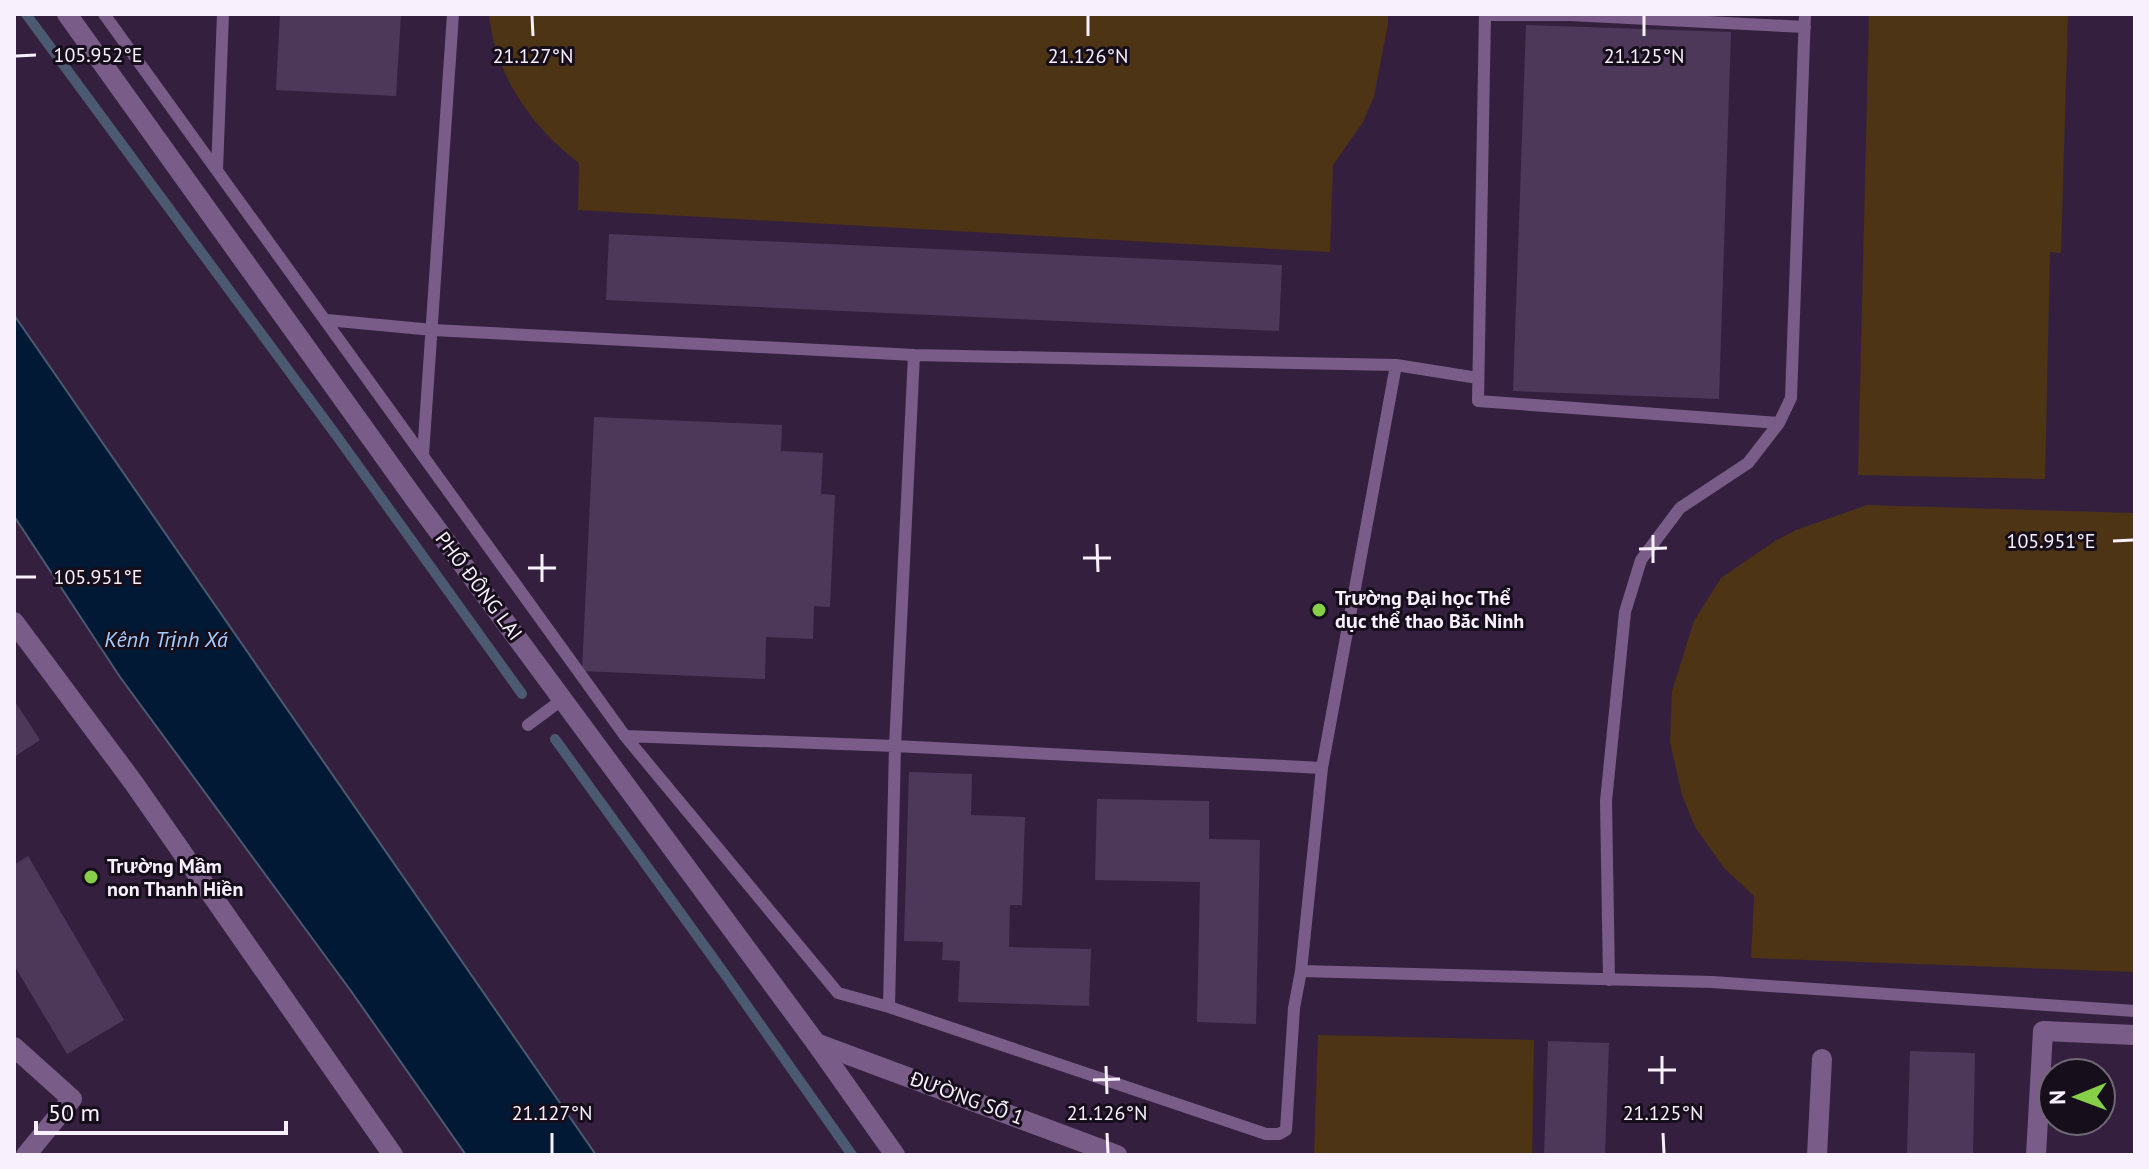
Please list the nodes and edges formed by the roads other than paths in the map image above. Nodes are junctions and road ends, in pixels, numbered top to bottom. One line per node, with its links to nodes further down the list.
1 (67, 14): 16 (street, PHỐ ĐÔNG LAI)
2 (104, 14): 7 (lane)
3 (223, 14): 7 (lane)
4 (453, 14): 9 (lane)
5 (1485, 15): 6 (lane); 12 (lane)
6 (1805, 20): 13 (lane)
7 (217, 170): 8 (lane)
8 (327, 320): 9 (lane); 14 (lane)
9 (433, 330): 10 (lane); 14 (lane)
10 (914, 355): 11 (lane); 19 (lane)
11 (1396, 365): 12 (lane); 20 (lane)
12 (1478, 378): 13 (lane)
13 (1779, 423): 22 (lane)
14 (423, 455): 18 (lane)
15 (14, 622): 30 (street)
16 (563, 699): 17 (lane); 26 (street, PHỐ ĐÔNG LAI)
17 (528, 725)
18 (625, 736): 19 (lane); 23 (lane)
19 (895, 746): 20 (lane); 23 (lane)
20 (1322, 768): 21 (lane)
21 (1301, 971): 22 (lane); 23 (lane)
22 (1609, 980): 24 (lane)
23 (889, 1007)
24 (2135, 1011)
25 (2135, 1035): 34 (street)
26 (816, 1043): 31 (street, PHỐ ĐÔNG LAI); 32 (street, ĐƯỜNG SỐ 1)
27 (14, 1047): 29 (street)
28 (1822, 1059): 33 (street)
29 (26, 1155)
30 (393, 1155)
31 (895, 1155)
32 (1117, 1155)
33 (1817, 1155)
34 (2036, 1155)

